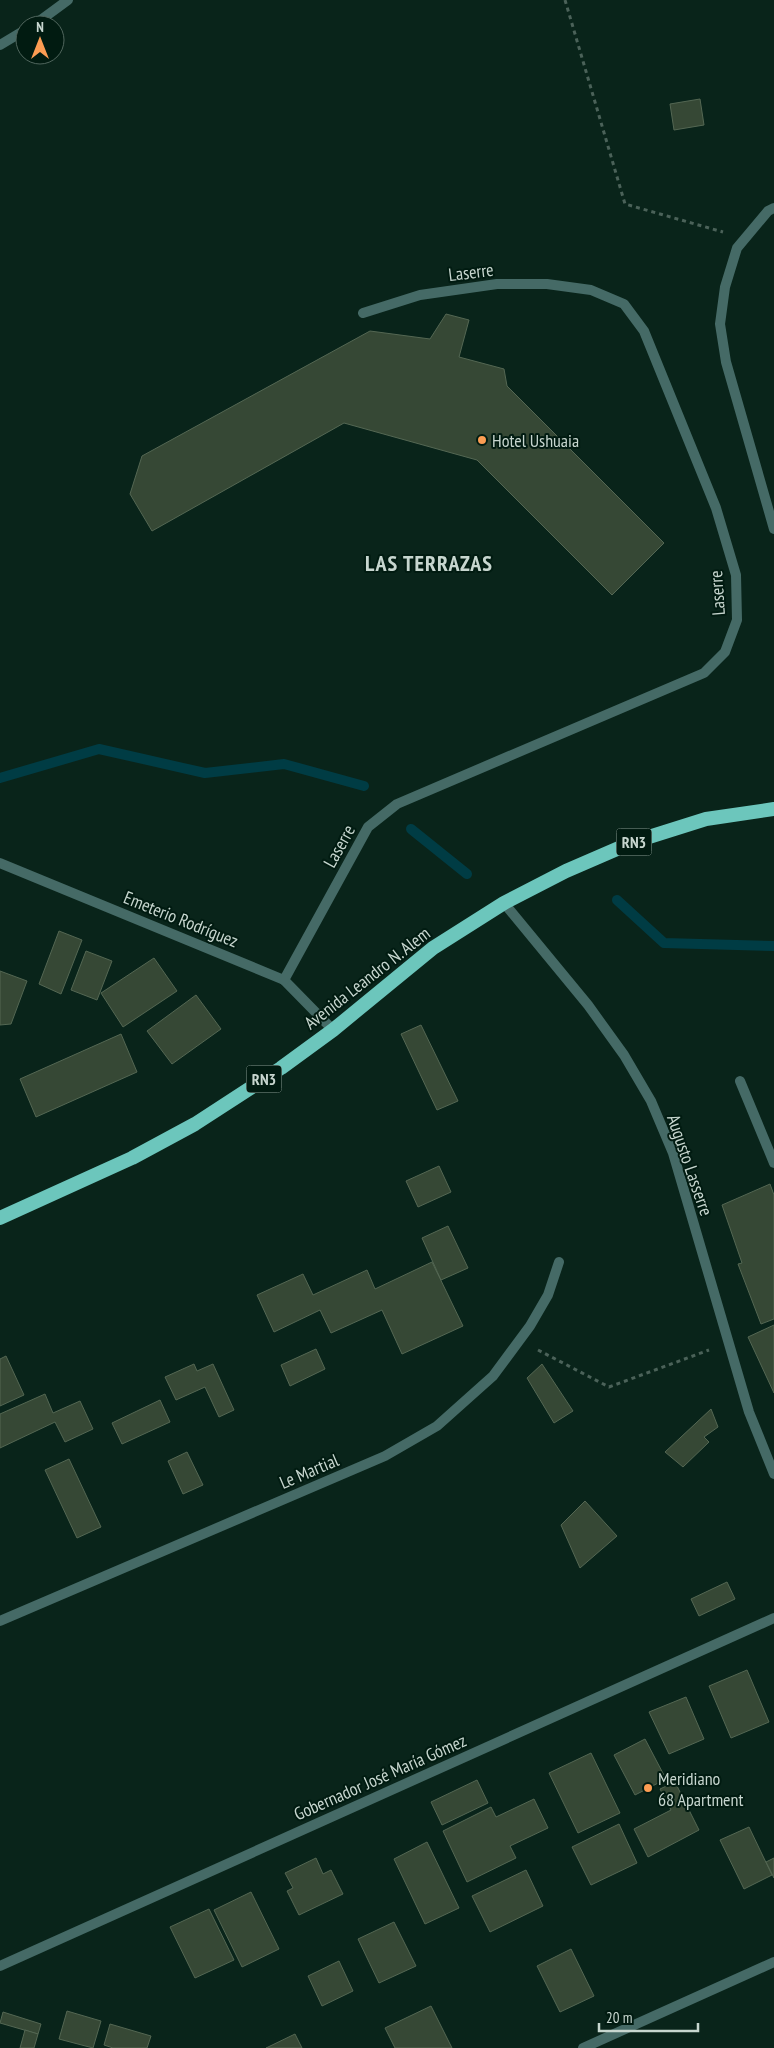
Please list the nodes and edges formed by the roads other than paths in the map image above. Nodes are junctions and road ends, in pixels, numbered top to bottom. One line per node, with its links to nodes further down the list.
1 (68, 0): 2 (street)
2 (48, 15)
3 (15, 36): 4 (street)
4 (0, 45)
5 (774, 208): 7 (street)
6 (363, 313): 11 (street, Laserre)
7 (774, 529)
8 (774, 809): 10 (highway, Avenida Leandro N. Alem / RN3)
9 (0, 863): 11 (street, Emeterio Rodríguez)
10 (504, 903): 12 (highway, Avenida Leandro N. Alem / RN3); 17 (street, Augusto Lasserre)
11 (284, 980): 12 (street, Emeterio Rodríguez)
12 (333, 1030): 15 (highway, Avenida Leandro N. Alem / RN3)
13 (740, 1082): 14 (street)
14 (774, 1163)
15 (0, 1218)
16 (559, 1262): 19 (street, Le Martial)
17 (774, 1474)
18 (774, 1618): 21 (street, Gobernador José María Gómez)
19 (0, 1620)
20 (774, 1962): 22 (street)
21 (0, 1966)
22 (583, 2048)

